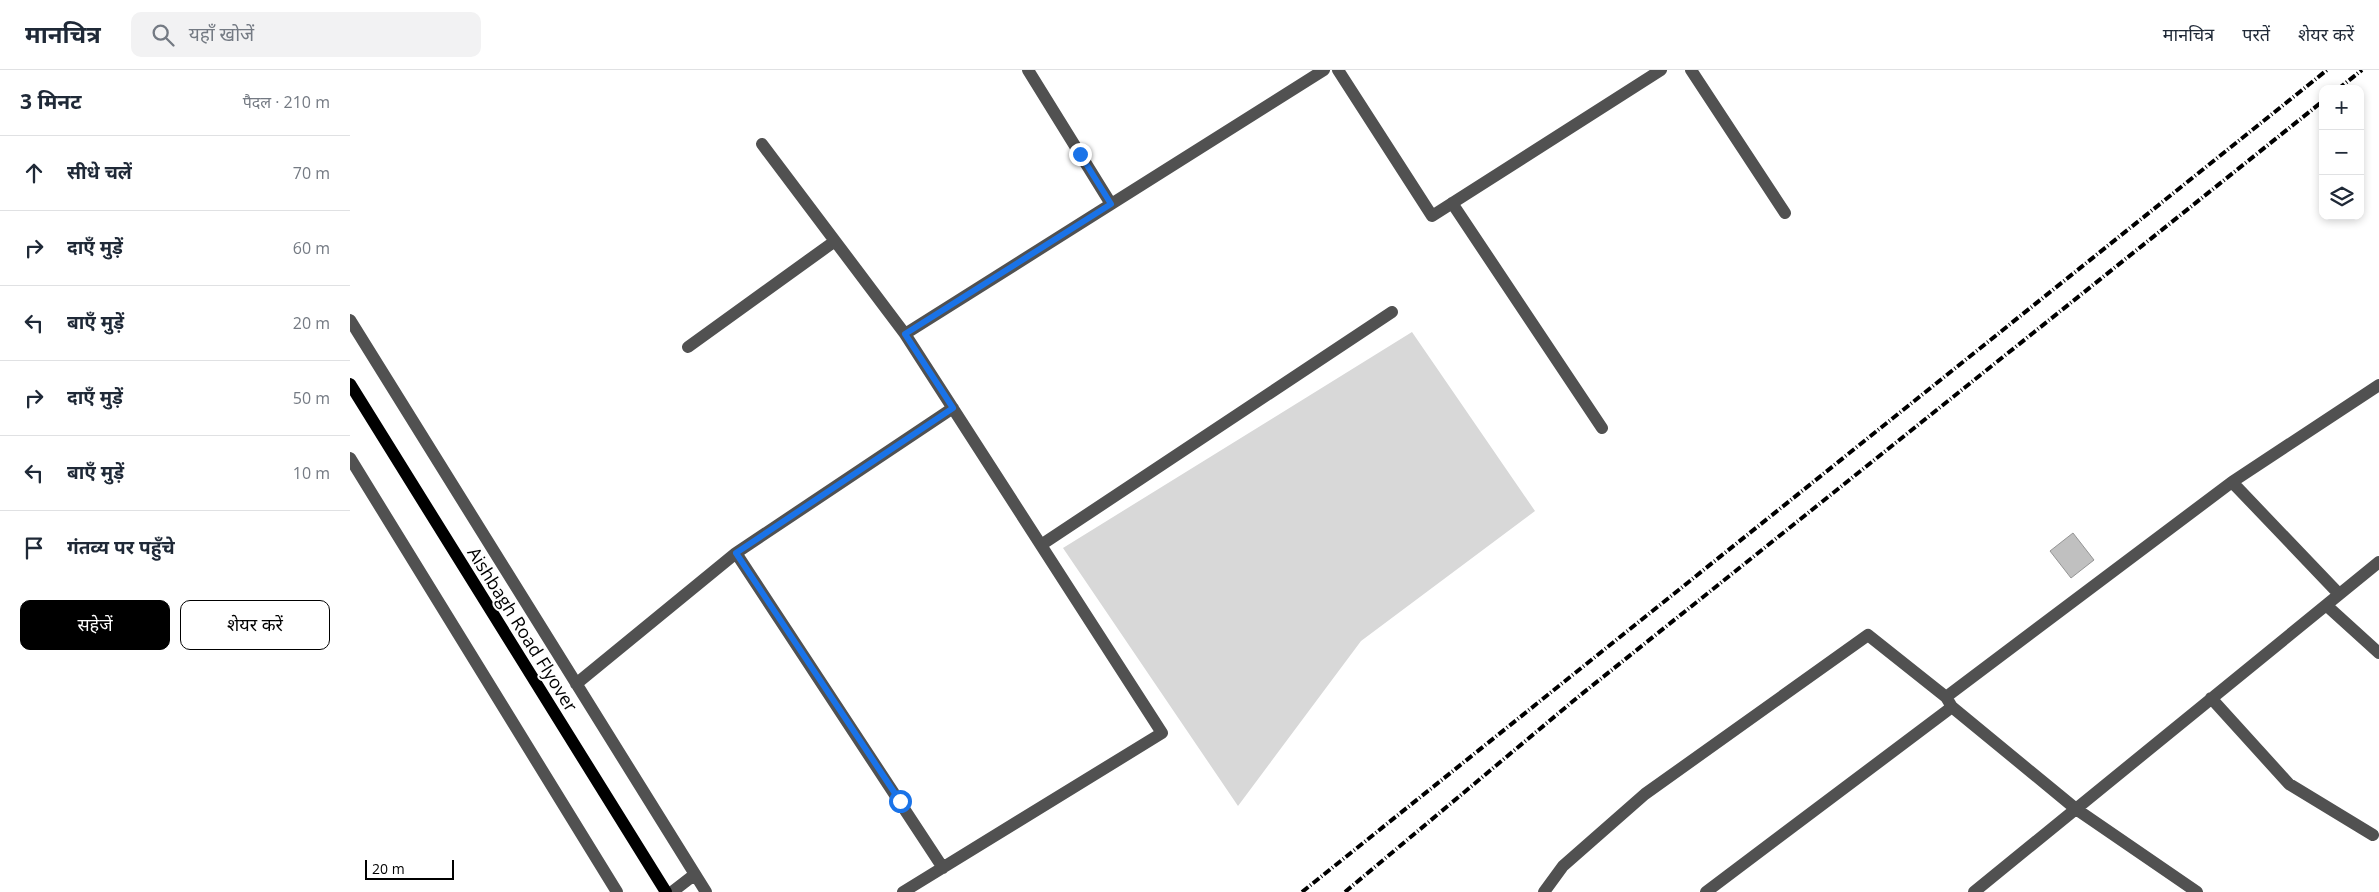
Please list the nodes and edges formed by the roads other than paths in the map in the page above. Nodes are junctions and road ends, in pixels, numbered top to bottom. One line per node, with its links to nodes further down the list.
1 (1028, 70): 8 (street)
2 (1338, 70): 7 (street)
3 (1661, 70): 7 (street)
4 (1691, 70): 9 (street)
5 (1320, 71): 8 (street)
6 (762, 144): 10 (street)
7 (1452, 203): 18 (street)
8 (1111, 204): 13 (street)
9 (1785, 213)
10 (835, 241): 13 (street); 14 (street)
11 (1392, 312): 21 (street)
12 (350, 320): 27 (street)
13 (905, 334): 17 (street)
14 (688, 347)
15 (350, 384): 35 (main road, Aishbagh Road Flyover)
16 (2379, 384): 20 (street)
17 (953, 408): 21 (street); 22 (street)
18 (1602, 428)
19 (350, 458): 34 (street)
20 (2232, 482): 24 (street); 29 (street)
21 (1041, 545): 32 (street)
22 (736, 553): 27 (street); 32 (street)
23 (2379, 562): 24 (street)
24 (2340, 594): 25 (street)
25 (2326, 605): 26 (street); 28 (street)
26 (2379, 653)
27 (576, 684): 33 (street)
28 (2211, 698): 30 (street); 31 (street)
29 (1949, 702): 30 (street); 39 (street); 40 (street)
30 (2076, 809): 41 (street); 42 (street)
31 (2373, 835)
32 (943, 868): 38 (street)
33 (694, 875): 36 (street); 37 (street)
34 (617, 892)
35 (666, 892)
36 (672, 892)
37 (706, 892)
38 (904, 892)
39 (1544, 892)
40 (1706, 892)
41 (1974, 892)
42 (2197, 892)

